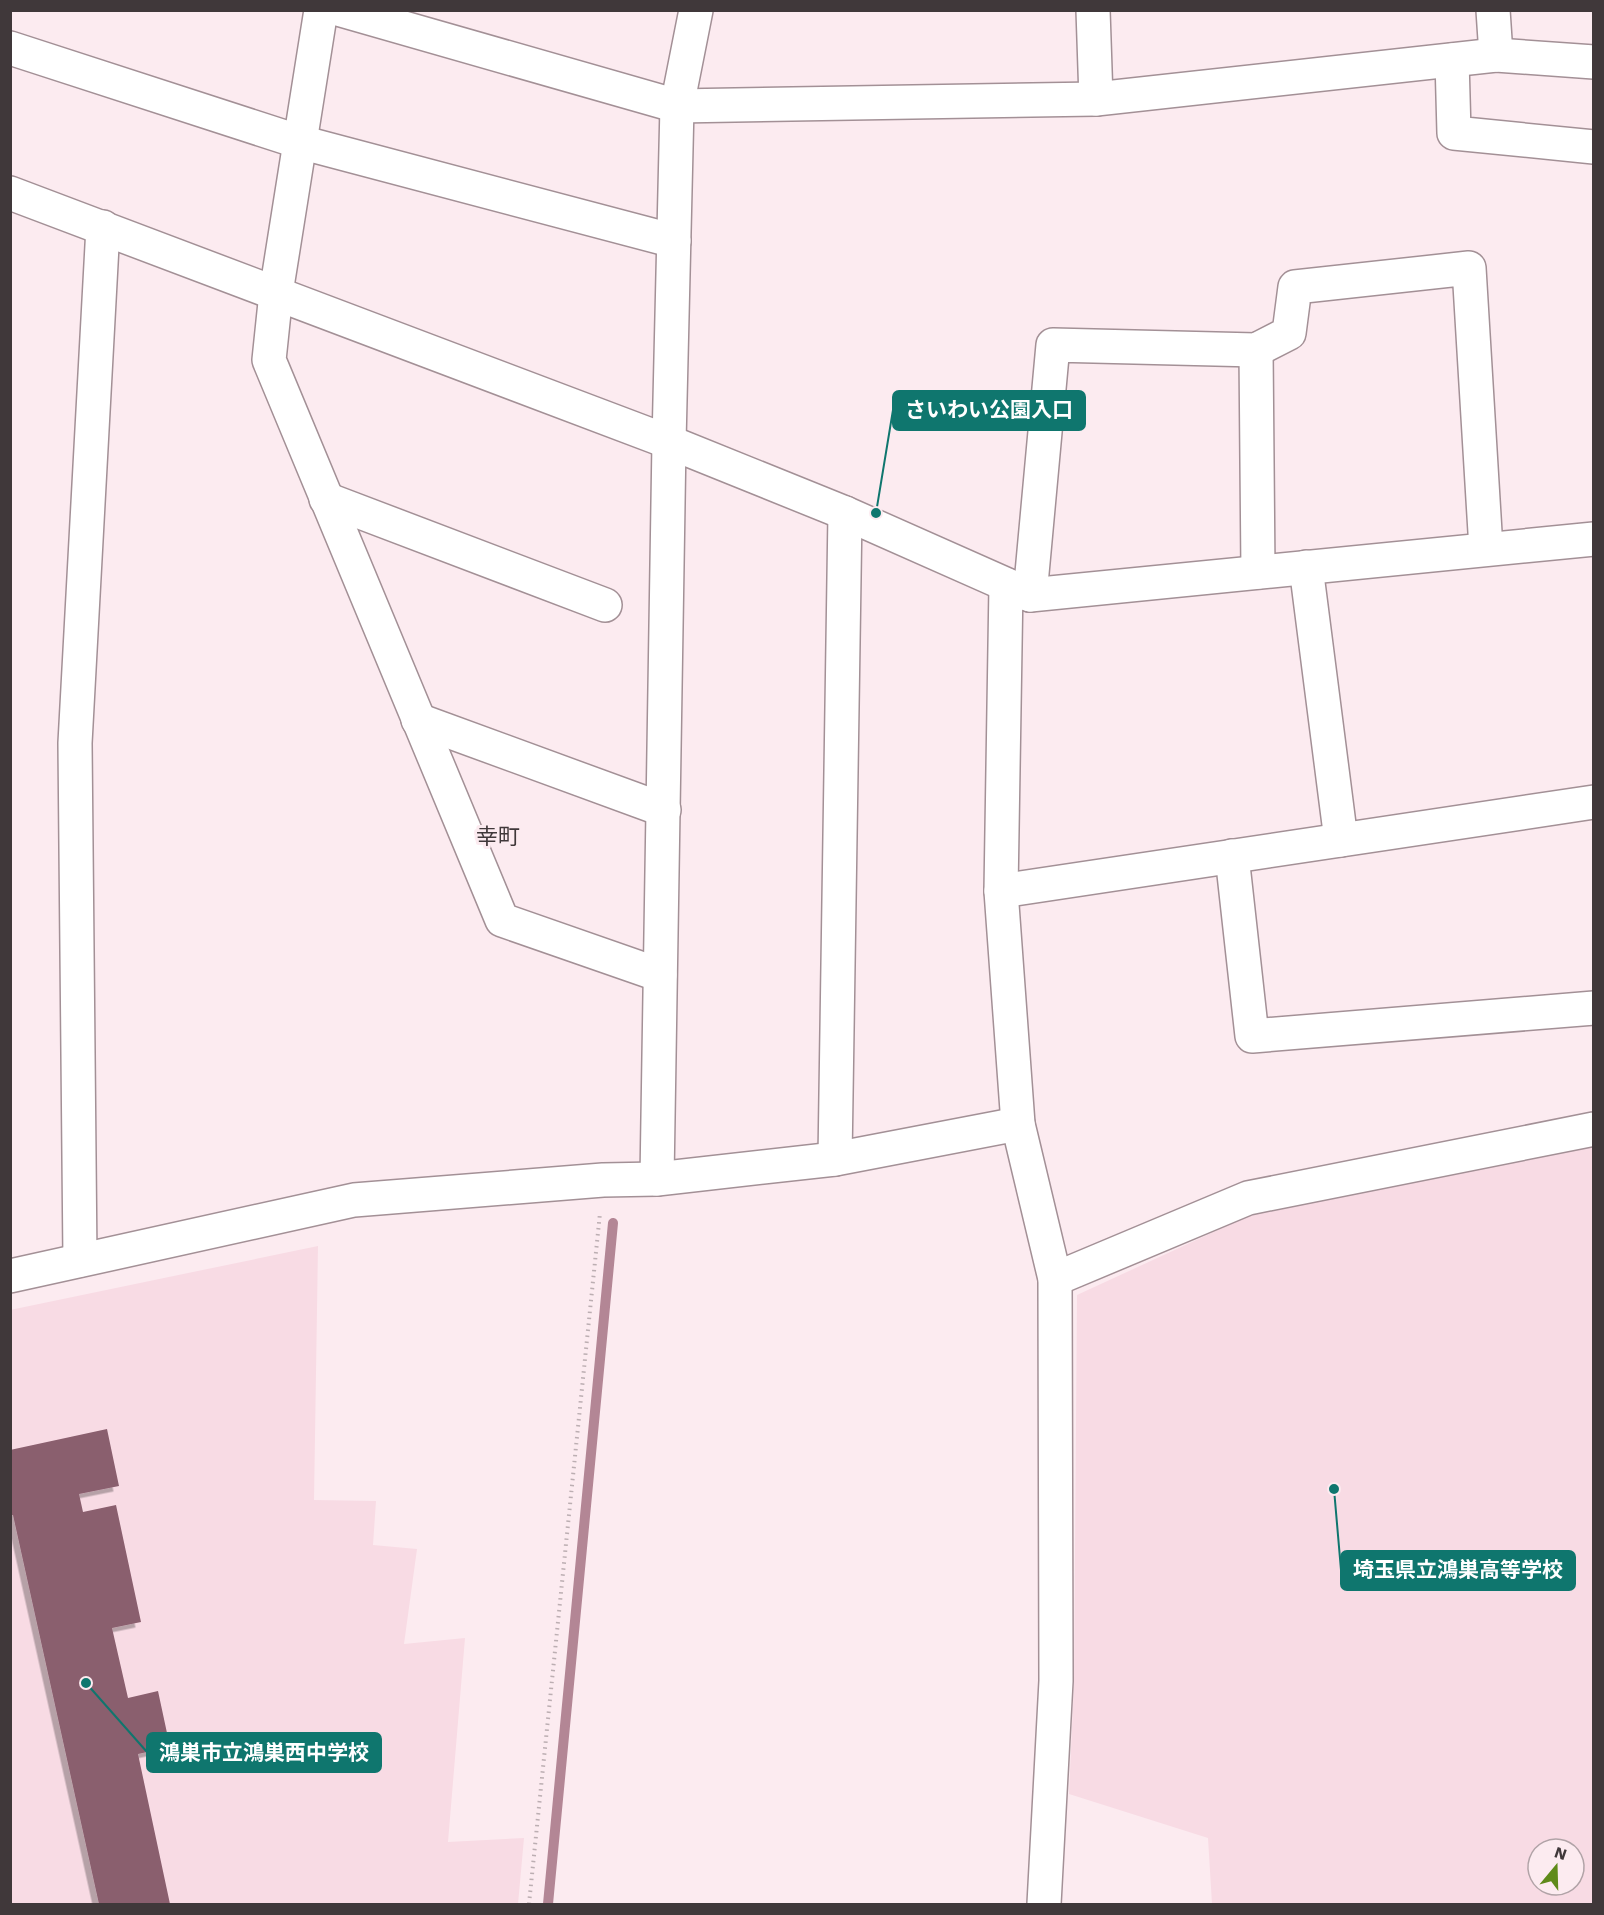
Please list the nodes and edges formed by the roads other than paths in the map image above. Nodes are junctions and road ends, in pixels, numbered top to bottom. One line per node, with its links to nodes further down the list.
1 (321, 10): 12 (street)
2 (341, 10): 11 (street)
3 (696, 10): 11 (street)
4 (1093, 10): 10 (street)
5 (1493, 10): 7 (street)
6 (10, 48): 12 (street)
7 (1496, 55): 8 (street); 9 (street)
8 (1452, 60): 10 (street); 13 (street)
9 (1593, 62)
10 (1096, 99): 11 (street)
11 (677, 106): 16 (street)
12 (300, 142): 16 (street); 17 (street)
13 (1593, 147)
14 (10, 193): 15 (street)
15 (103, 227): 17 (street); 40 (street)
16 (674, 241): 19 (street)
17 (276, 293): 19 (street); 20 (street)
18 (1256, 350): 23 (street); 25 (street); 26 (street)
19 (669, 442): 21 (street); 30 (street)
20 (327, 499): 27 (street); 28 (street)
21 (845, 513): 26 (street); 38 (street)
22 (1593, 539): 23 (street)
23 (1486, 549): 24 (street)
24 (1306, 567): 25 (street); 31 (street)
25 (1258, 572): 26 (street)
26 (1018, 590): 33 (street)
27 (605, 605)
28 (418, 720): 30 (street); 34 (street)
29 (1593, 802): 31 (street)
30 (664, 810): 34 (street)
31 (1341, 840): 32 (street)
32 (1232, 856): 33 (street); 35 (street)
33 (1001, 891): 36 (street)
34 (660, 975): 39 (street)
35 (1593, 1008)
36 (1018, 1124): 38 (street); 42 (street)
37 (1593, 1129): 42 (street)
38 (835, 1159): 39 (street)
39 (657, 1179): 40 (street)
40 (80, 1260): 41 (street)
41 (10, 1276)
42 (1055, 1279): 43 (street)
43 (1044, 1905)

